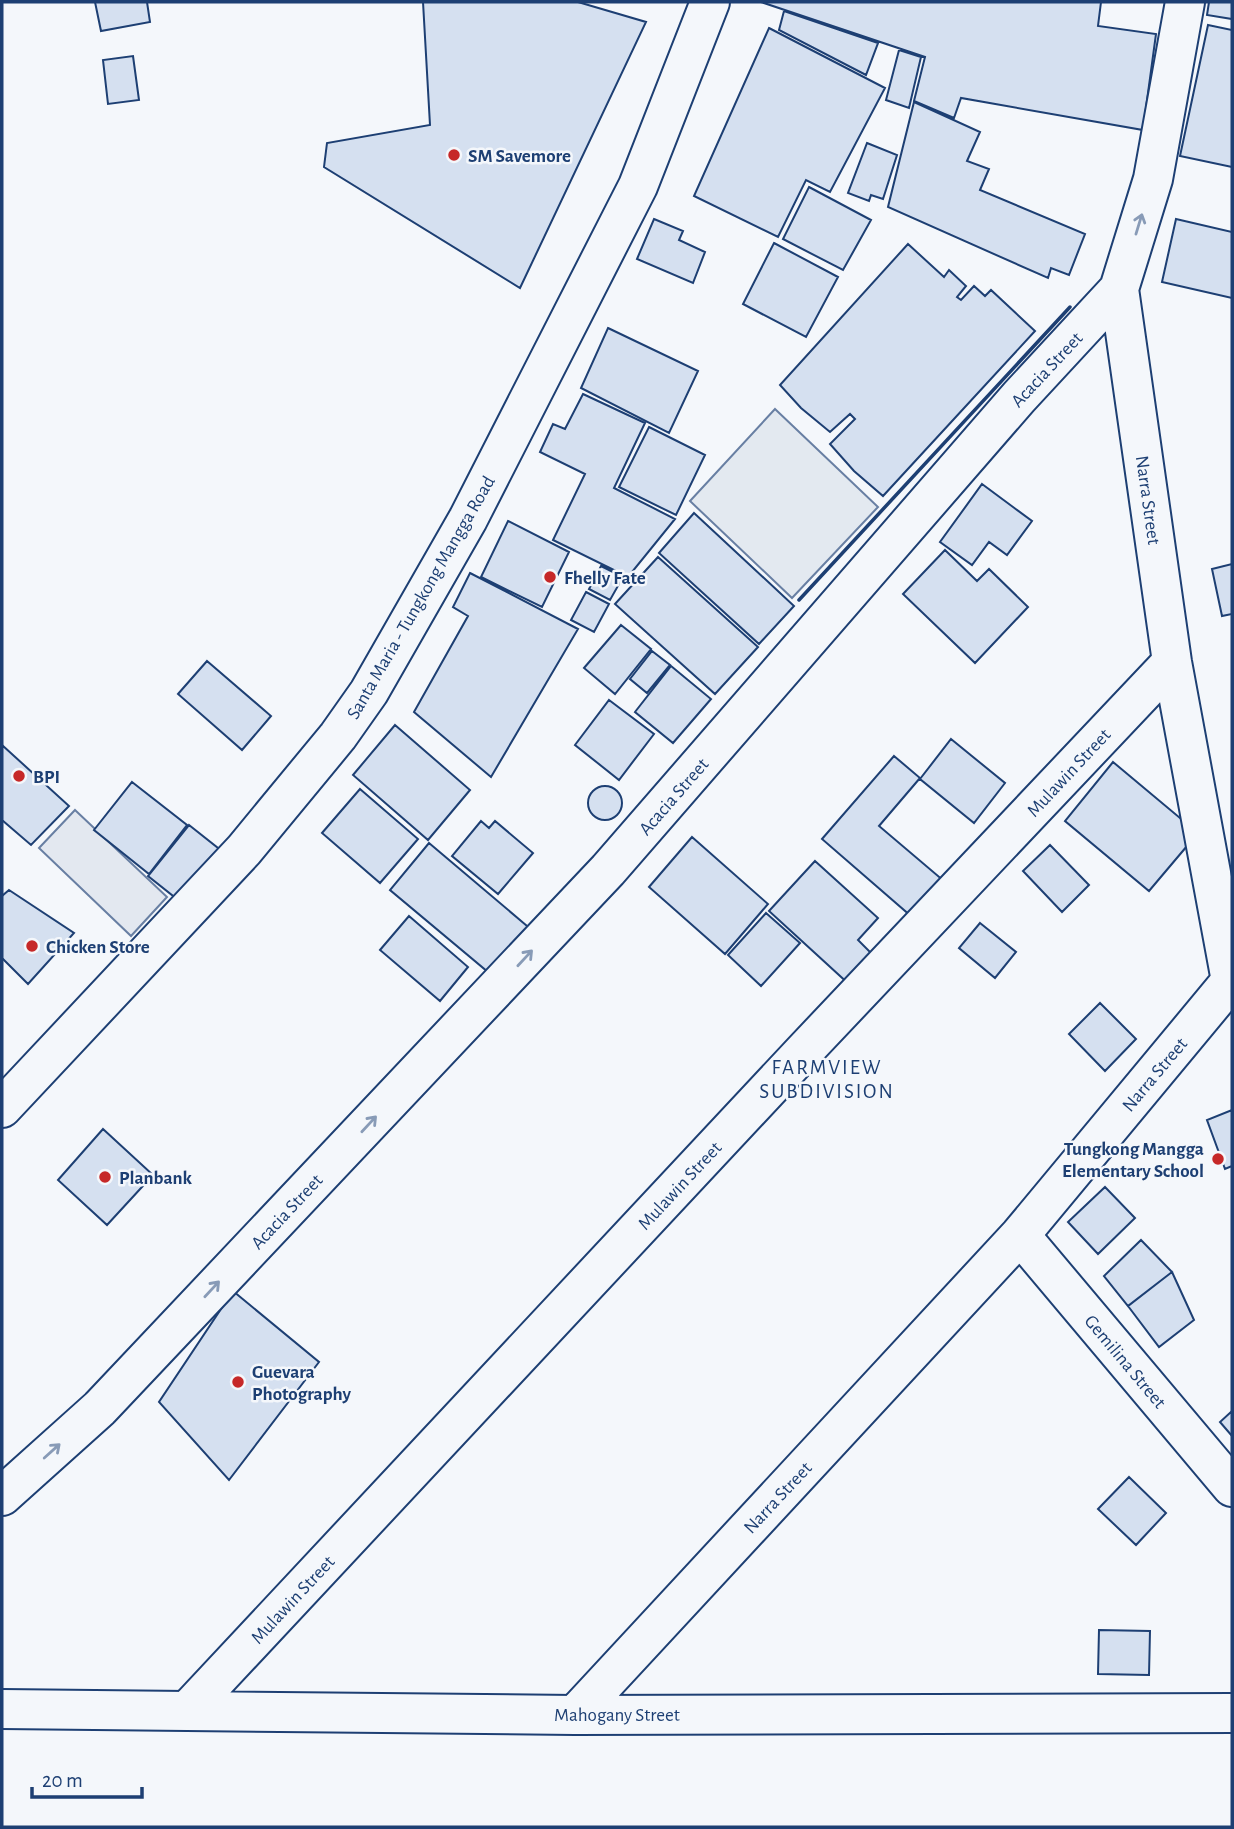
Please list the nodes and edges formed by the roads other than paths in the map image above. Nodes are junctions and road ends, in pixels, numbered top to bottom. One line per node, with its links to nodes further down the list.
1 (709, 2): 5 (street, Santa Maria - Tungkong Mangga Road)
2 (1185, 2): 3 (street, Acacia Street, one-way to 2)
3 (1119, 289): 4 (street, Narra Street); 8 (street, Acacia Street, one-way to 3)
4 (1172, 662): 6 (street, Narra Street); 10 (street, Mulawin Street)
5 (2, 1108)
6 (1020, 1235): 7 (street, Gemilina Street); 12 (street, Narra Street)
7 (1232, 1487)
8 (2, 1496)
9 (2, 1709): 10 (street, Mahogany Street)
10 (188, 1710): 12 (street, Mahogany Street)
11 (1232, 1713): 12 (street, Mahogany Street)
12 (575, 1715)

